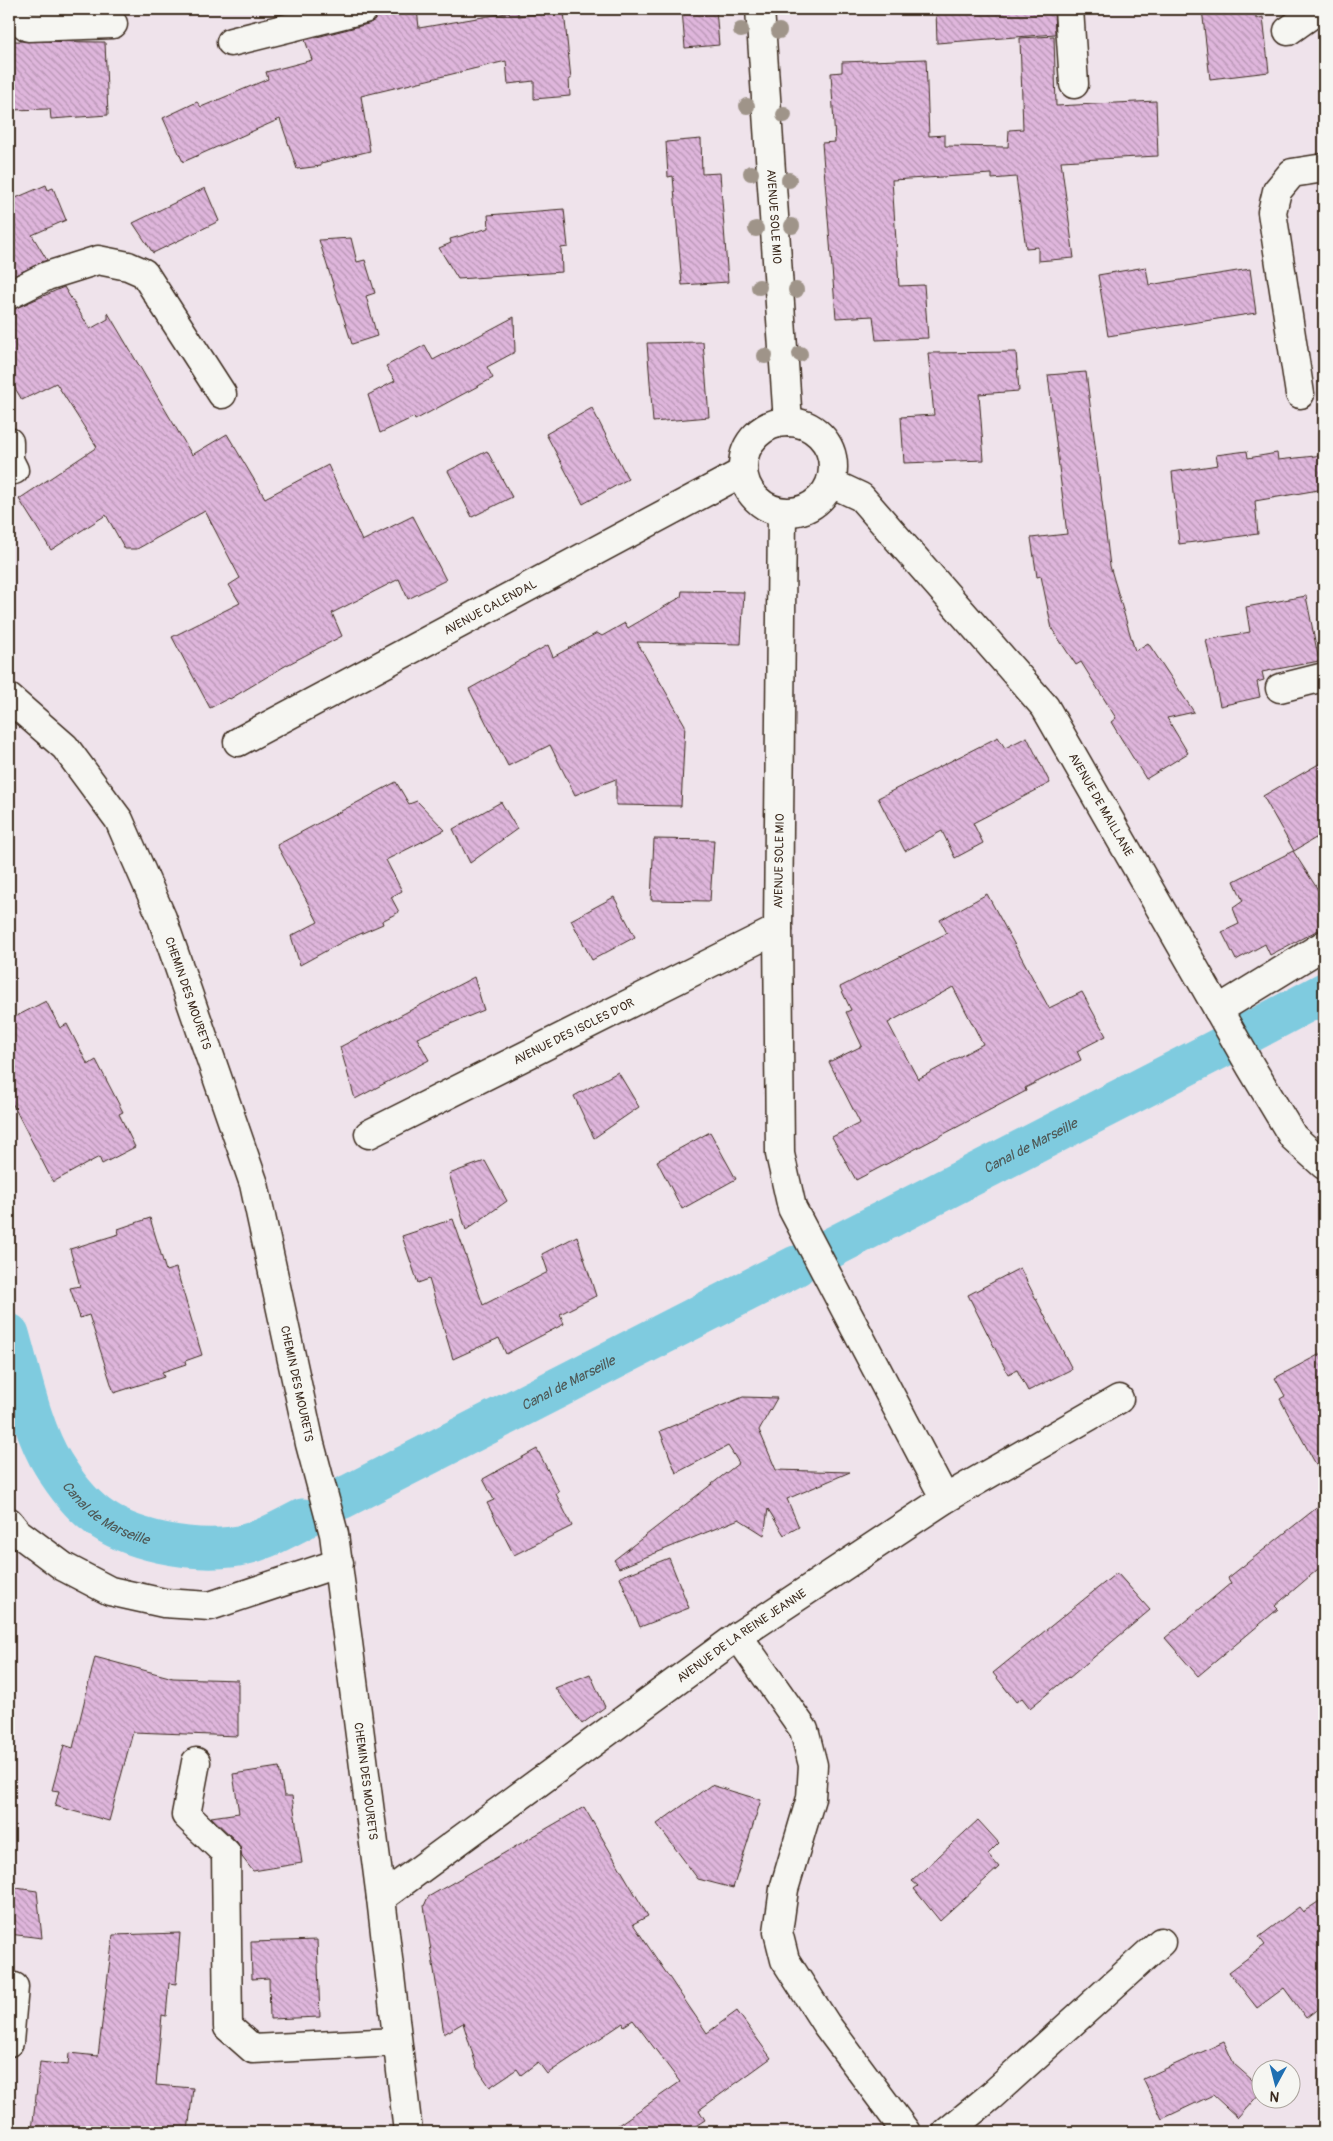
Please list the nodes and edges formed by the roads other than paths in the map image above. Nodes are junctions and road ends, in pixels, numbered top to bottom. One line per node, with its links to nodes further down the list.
1 (364, 9): 8 (street)
2 (760, 9): 14 (street, AVENUE SOLE MIO)
3 (1069, 9): 9 (street)
4 (1319, 9): 7 (street)
5 (9, 13): 6 (street)
6 (113, 24)
7 (1288, 31)
8 (230, 42)
9 (1074, 84)
10 (1324, 168): 13 (street)
11 (9, 294): 12 (street)
12 (222, 394)
13 (1300, 394)
14 (788, 422): 17 (street); 18 (street)
15 (9, 442): 16 (street)
16 (14, 470)
17 (743, 472): 19 (street); 23 (street, AVENUE CALENDAL)
18 (830, 483): 19 (street); 26 (street, AVENUE DE MAILLANE)
19 (782, 512): 24 (street, AVENUE SOLE MIO)
20 (1324, 677): 21 (street)
21 (1280, 688)
22 (9, 698): 32 (street, CHEMIN DES MOURETS)
23 (238, 742)
24 (778, 929): 27 (street, AVENUE DES ISCLES D'OR); 30 (street, AVENUE SOLE MIO)
25 (1324, 945): 26 (street)
26 (1222, 1018): 28 (street, AVENUE DE MAILLANE)
27 (369, 1134)
28 (1324, 1165)
29 (1119, 1398): 30 (street, AVENUE DE LA REINE JEANNE)
30 (945, 1500): 33 (street, AVENUE DE LA REINE JEANNE)
31 (9, 1522): 32 (street)
32 (339, 1563): 35 (street, CHEMIN DES MOURETS)
33 (738, 1636): 35 (street, AVENUE DE LA REINE JEANNE); 41 (street)
34 (196, 1762): 39 (street)
35 (381, 1898): 39 (street, CHEMIN DES MOURETS)
36 (1161, 1942): 42 (street)
37 (14, 1987): 38 (street)
38 (9, 2042)
39 (397, 2042): 40 (street, CHEMIN DES MOURETS)
40 (408, 2132)
41 (906, 2132)
42 (947, 2132)

